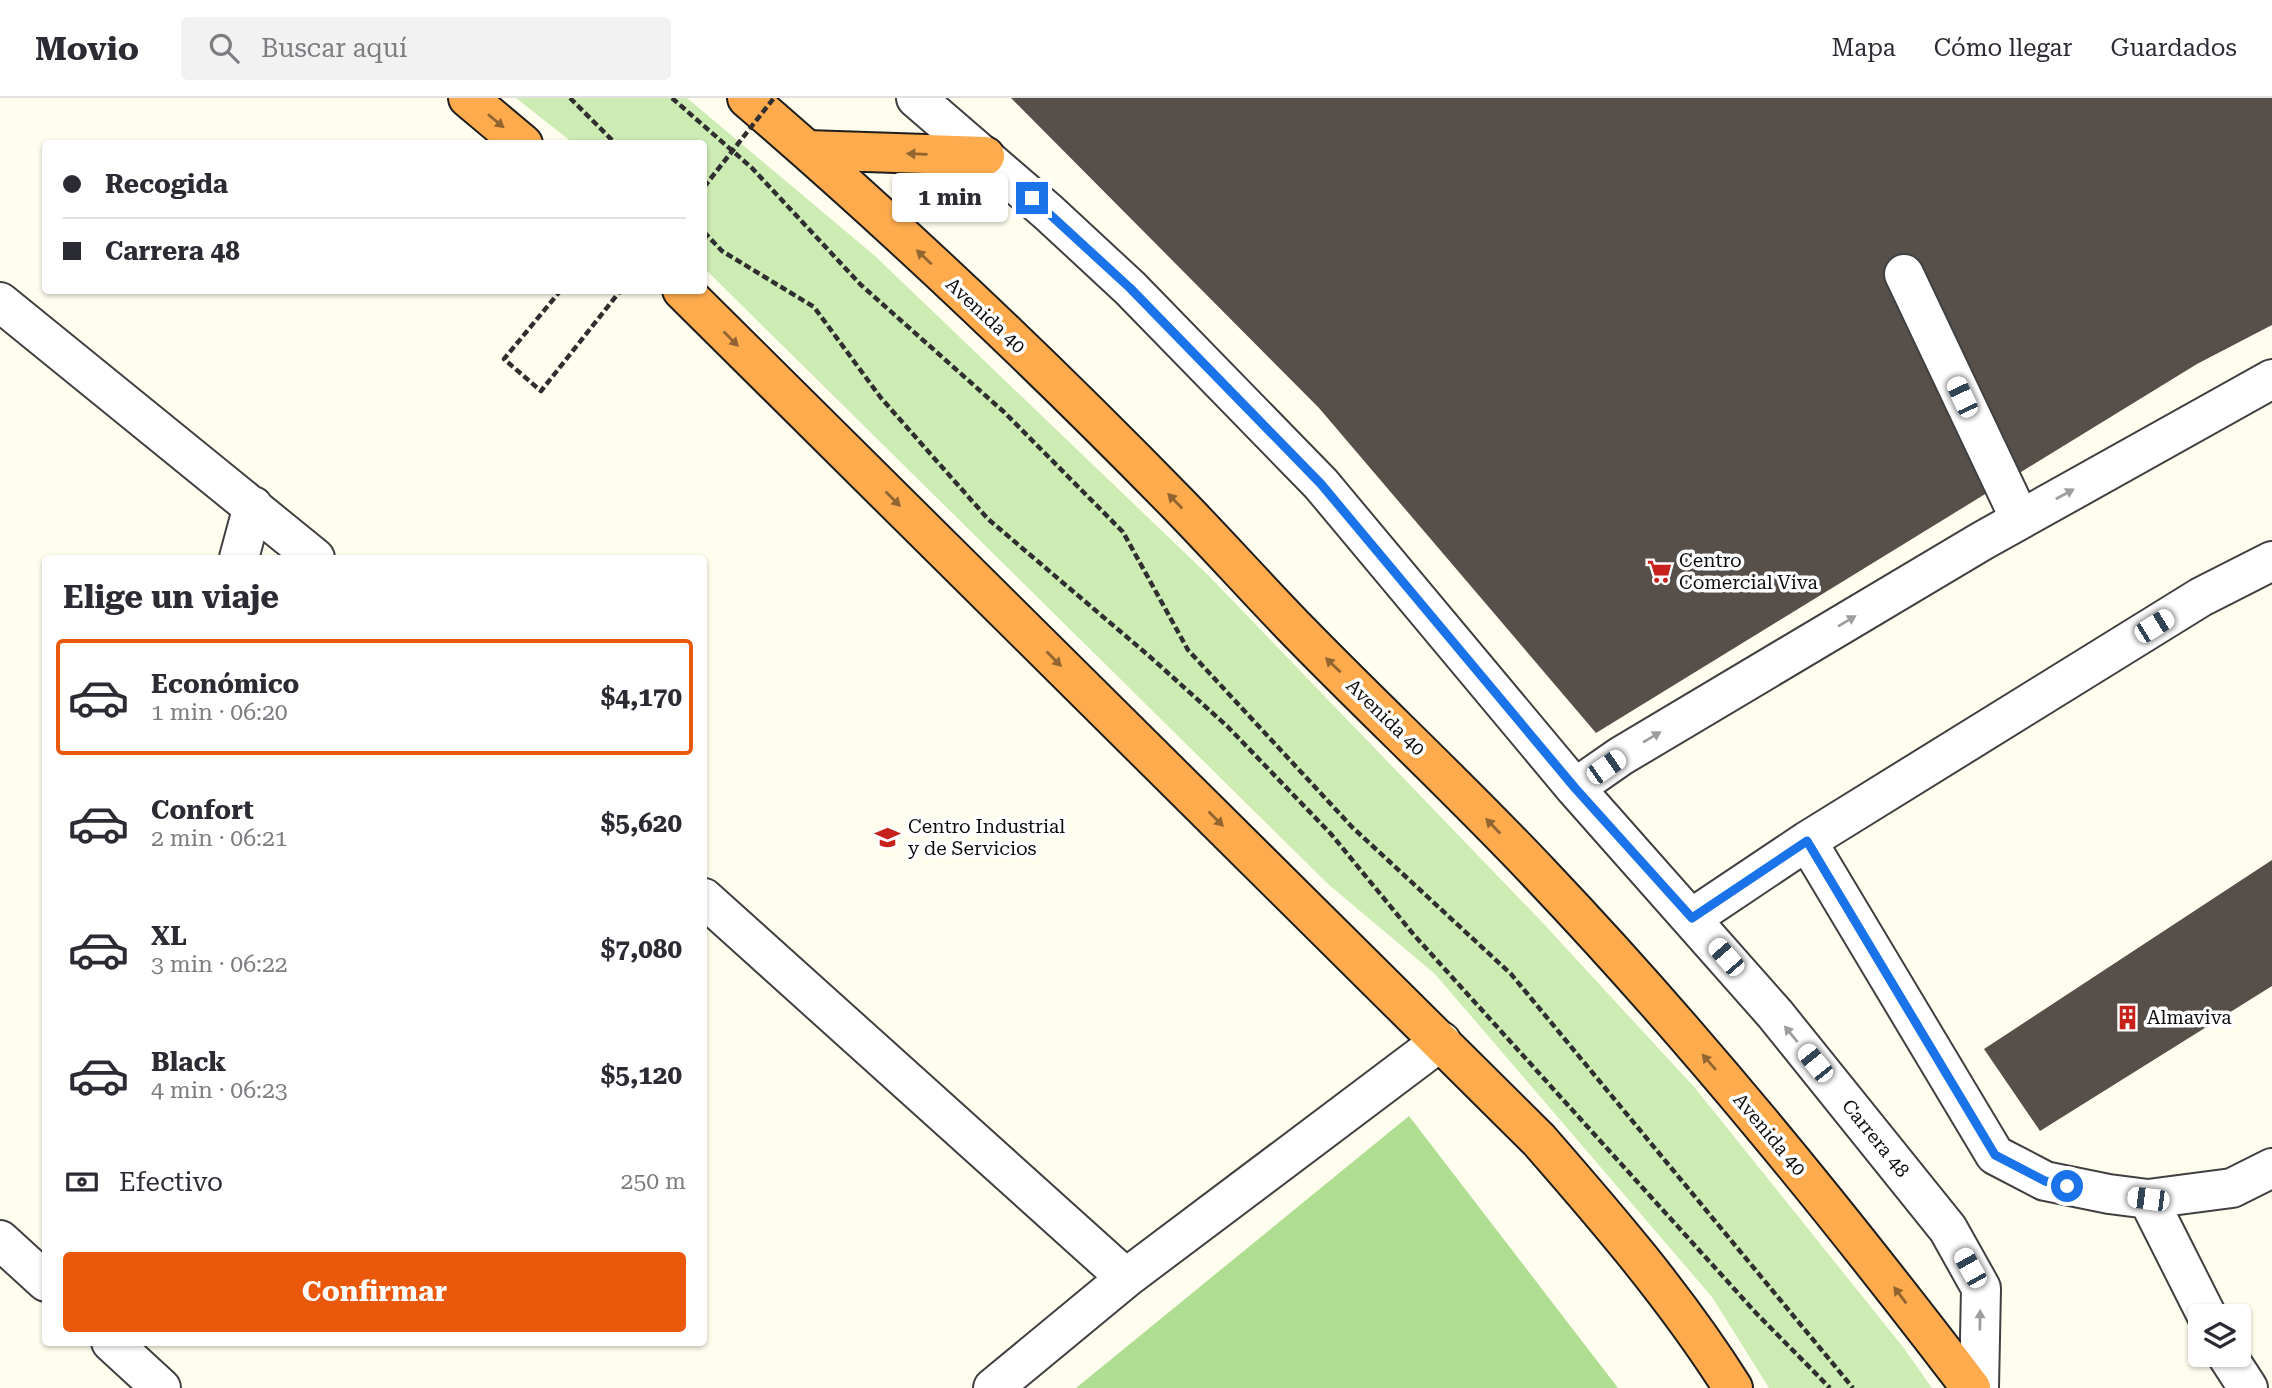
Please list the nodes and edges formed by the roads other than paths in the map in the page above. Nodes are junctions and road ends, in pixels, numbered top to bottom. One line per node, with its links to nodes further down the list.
1 (468, 98): 4 (highway, one-way to 4)
2 (747, 98): 5 (highway, Avenida 40)
3 (916, 98): 6 (street, Carrera 48)
4 (518, 140)
5 (807, 150): 6 (highway, one-way to 5); 32 (highway, Avenida 40, one-way to 5)
6 (985, 156): 16 (street, Carrera 48)
7 (1904, 274): 12 (street)
8 (686, 294): 20 (highway, one-way to 20)
9 (0, 302): 11 (street)
10 (2272, 379): 12 (street, one-way to 10)
11 (253, 506): 13 (street); 14 (street)
12 (2020, 519): 16 (street, one-way to 12)
13 (240, 555)
14 (311, 555)
15 (2272, 561): 17 (street)
16 (1575, 788): 19 (street, Carrera 48)
17 (1807, 841): 19 (street); 22 (street)
18 (707, 901): 25 (street)
19 (1692, 918): 33 (street, Carrera 48, one-way to 19)
20 (1441, 1041): 25 (street); 31 (highway)
21 (2272, 1168): 22 (street)
22 (2148, 1199): 26 (street)
23 (0, 1240): 24 (street)
24 (42, 1278)
25 (1126, 1278): 30 (street)
26 (2201, 1304)
27 (115, 1346): 29 (street)
28 (2234, 1367): 34 (street)
29 (161, 1388)
30 (993, 1388)
31 (1733, 1388)
32 (1971, 1388)
33 (1979, 1388)
34 (2248, 1388)

